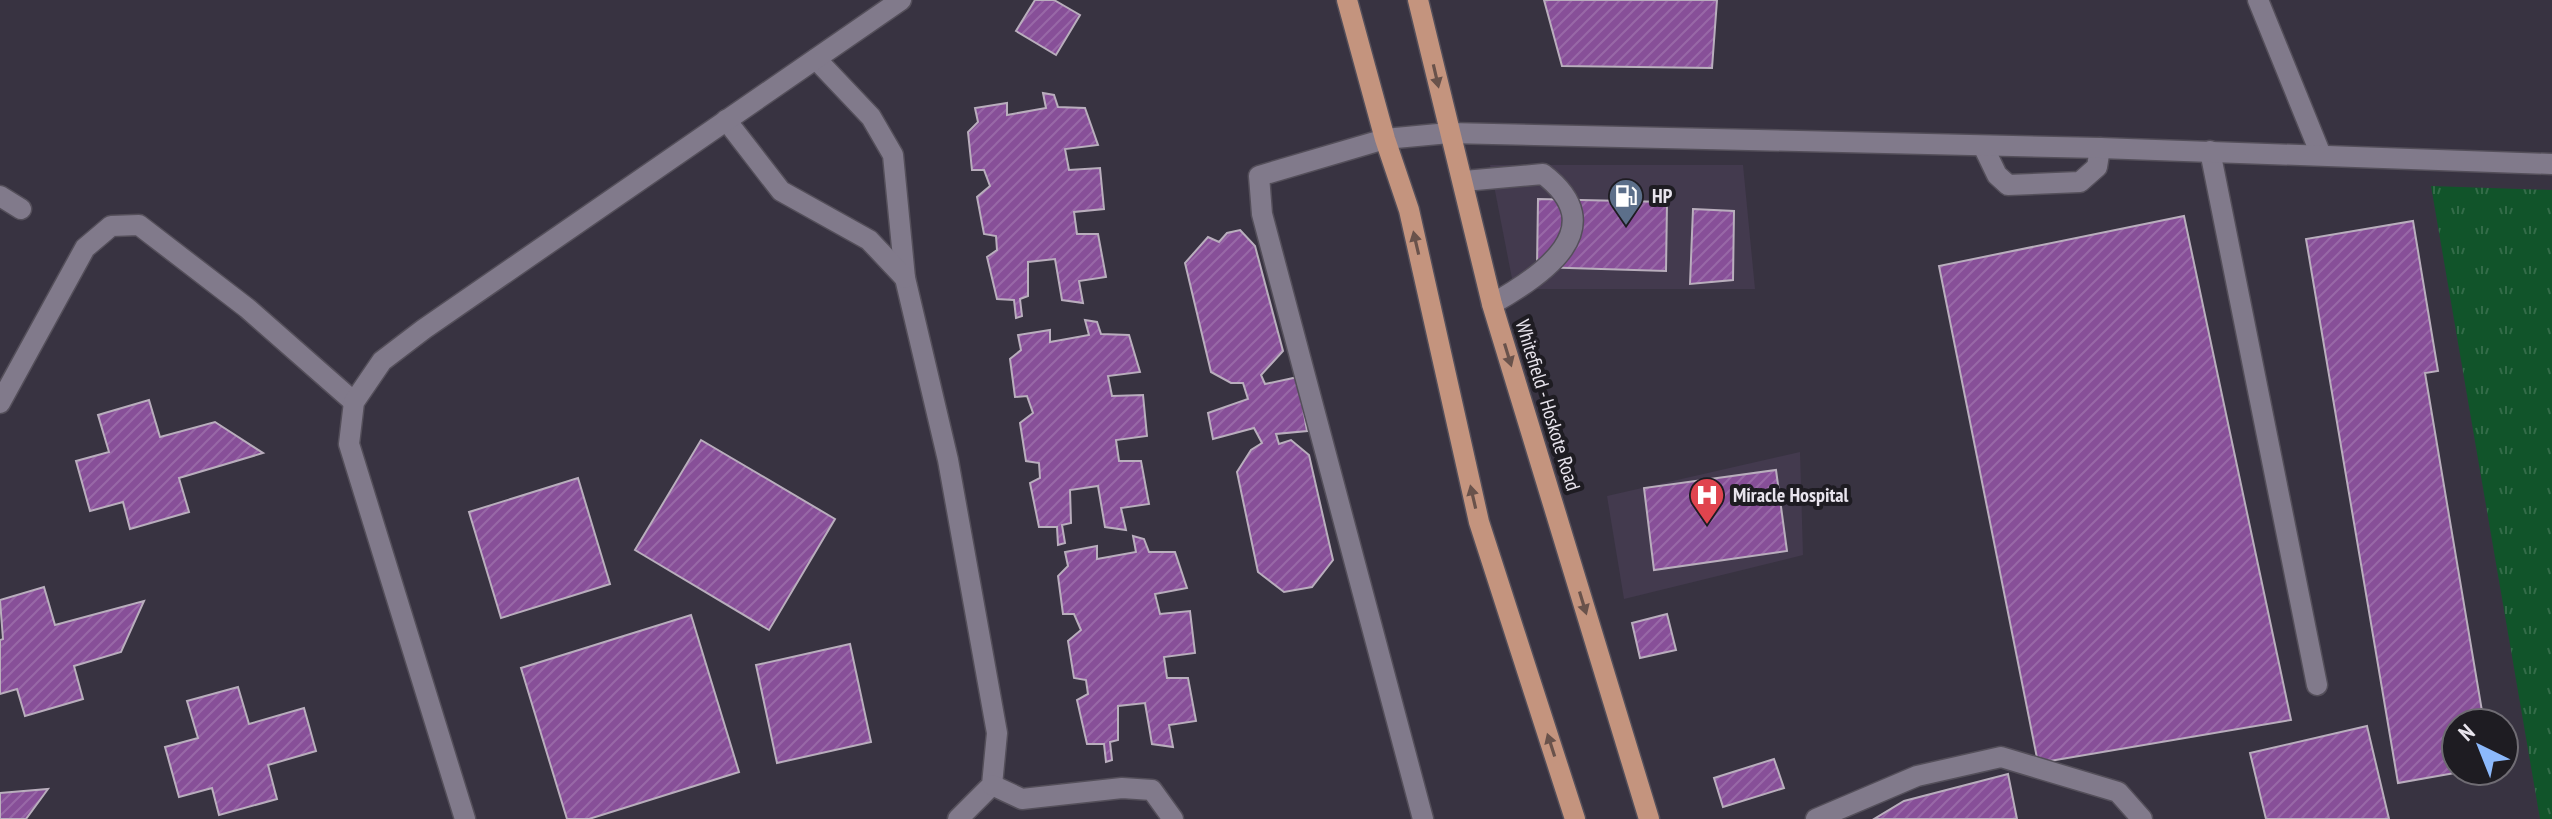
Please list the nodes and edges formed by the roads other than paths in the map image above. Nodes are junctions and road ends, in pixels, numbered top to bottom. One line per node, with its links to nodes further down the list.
1 (901, 0): 5 (street)
2 (1347, 0): 8 (main road)
3 (1418, 0): 7 (main road, Whitefield - Hoskote Road, one-way to 7)
4 (2258, 0): 12 (street)
5 (816, 59): 6 (street); 17 (street)
6 (726, 120): 17 (street); 19 (street)
7 (1449, 133): 8 (street); 9 (street); 14 (main road, Whitefield - Hoskote Road)
8 (1385, 139): 26 (street); 27 (main road, one-way to 8)
9 (1984, 148): 10 (street); 10 (street)
10 (2100, 148): 11 (street)
11 (2210, 151): 12 (street); 21 (street)
12 (2321, 155): 13 (street)
13 (2552, 164)
14 (1464, 181): 18 (main road, Whitefield - Hoskote Road); 18 (street)
15 (0, 196): 16 (street)
16 (21, 209)
17 (905, 278): 22 (street)
18 (1492, 304): 28 (main road, Whitefield - Hoskote Road, one-way to 28)
19 (354, 402): 20 (street); 23 (street)
20 (0, 403)
21 (2317, 685)
22 (992, 785): 24 (street); 25 (street)
23 (465, 819)
24 (958, 819)
25 (1173, 819)
26 (1423, 819)
27 (1575, 819)
28 (1649, 819)
29 (1816, 819): 30 (street)
30 (2142, 819)

